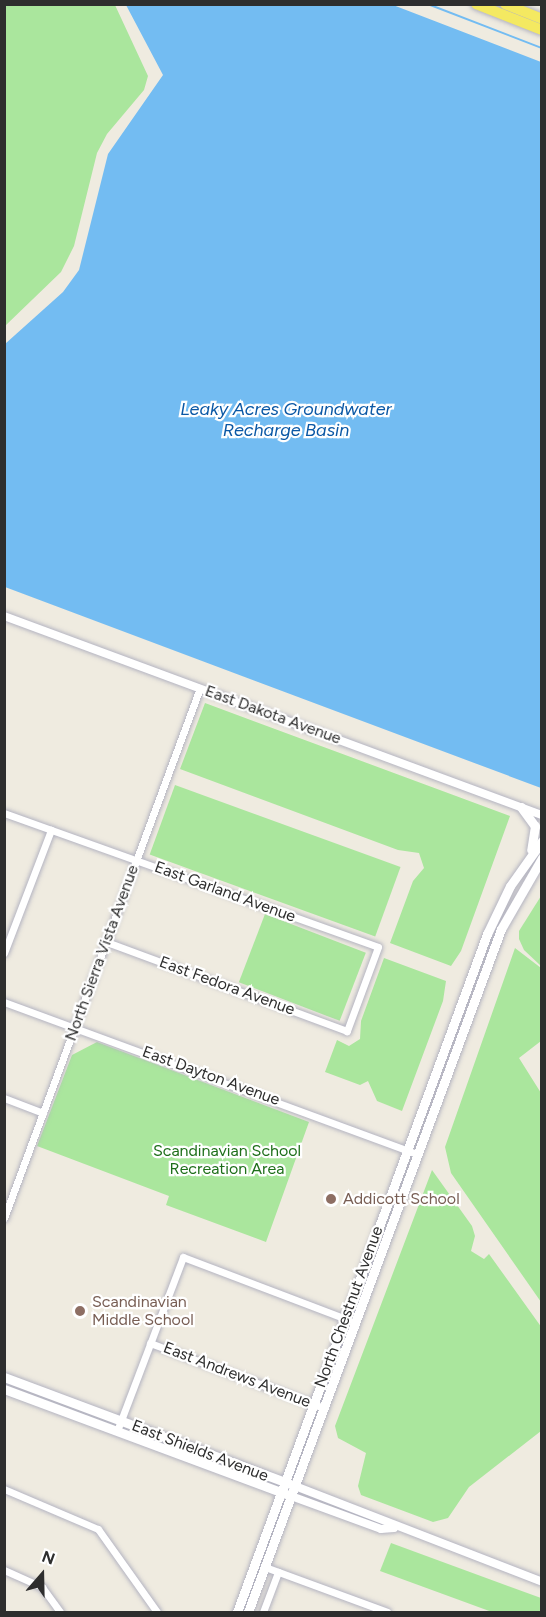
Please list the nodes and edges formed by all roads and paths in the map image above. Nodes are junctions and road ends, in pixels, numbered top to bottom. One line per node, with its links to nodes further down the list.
1 (476, 4): 4 (main road)
2 (505, 4): 3 (main road)
3 (542, 19)
4 (542, 30)
5 (4, 616): 6 (street, East Dakota Avenue)
6 (200, 688): 7 (street, East Dakota Avenue); 14 (street, North Sierra Vista Avenue)
7 (521, 807): 9 (street, East Dakota Avenue); 12 (main road)
8 (4, 813): 10 (street, East Garland Avenue)
9 (542, 815)
10 (51, 830): 14 (street, East Garland Avenue); 16 (street)
11 (542, 841): 12 (main road, North Chestnut Avenue)
12 (529, 856): 17 (main road, North Chestnut Avenue)
13 (542, 858): 18 (main road, North Chestnut Avenue)
14 (137, 860): 15 (street, North Sierra Vista Avenue); 21 (street, East Garland Avenue)
15 (106, 942): 20 (street, North Sierra Vista Avenue); 21 (street, East Fedora Avenue)
16 (4, 953)
17 (470, 980): 18 (main road); 24 (main road, North Chestnut Avenue)
18 (480, 984): 25 (main road, North Chestnut Avenue)
19 (4, 1002): 20 (street, East Dayton Avenue)
20 (75, 1026): 23 (street, North Sierra Vista Avenue); 24 (street, East Dayton Avenue)
21 (347, 1031)
22 (4, 1098): 23 (street)
23 (43, 1113): 27 (street, North Sierra Vista Avenue)
24 (407, 1150): 25 (street, East Dayton Avenue); 29 (main road, North Chestnut Avenue)
25 (417, 1154): 30 (main road, North Chestnut Avenue)
26 (4, 1193): 27 (street)
27 (13, 1196): 28 (street, North Sierra Vista Avenue)
28 (4, 1218)
29 (345, 1318): 30 (street); 31 (street); 34 (main road, North Chestnut Avenue)
30 (355, 1322): 35 (main road, North Chestnut Avenue)
31 (150, 1342): 34 (street, East Andrews Avenue); 36 (street)
32 (4, 1377): 36 (main road, East Shields Avenue)
33 (4, 1389): 37 (main road, East Shields Avenue)
34 (313, 1404): 35 (street, East Andrews Avenue); 38 (main road, North Chestnut Avenue)
35 (324, 1408): 39 (main road, North Chestnut Avenue)
36 (122, 1421): 37 (street); 38 (main road, East Shields Avenue)
37 (117, 1431): 41 (main road, East Shields Avenue)
38 (284, 1482): 39 (main road, East Shields Avenue); 41 (main road, North Chestnut Avenue)
39 (295, 1486): 42 (main road, North Chestnut Avenue); 43 (street, East Shields Avenue)
40 (4, 1489): 50 (street)
41 (281, 1492): 42 (main road, East Shields Avenue); 47 (main road, North Chestnut Avenue)
42 (291, 1496): 43 (street, East Shields Avenue); 44 (main road, North Chestnut Avenue)
43 (394, 1528): 48 (street, East Shields Avenue)
44 (265, 1567): 46 (street); 53 (main road, North Chestnut Avenue)
45 (4, 1570): 49 (street)
46 (278, 1572): 54 (street); 55 (street)
47 (248, 1580): 51 (main road, North Chestnut Avenue); 52 (main road)
48 (542, 1582)
49 (60, 1612)
50 (157, 1612)
51 (237, 1612)
52 (243, 1612)
53 (248, 1612)
54 (263, 1612)
55 (387, 1612)

